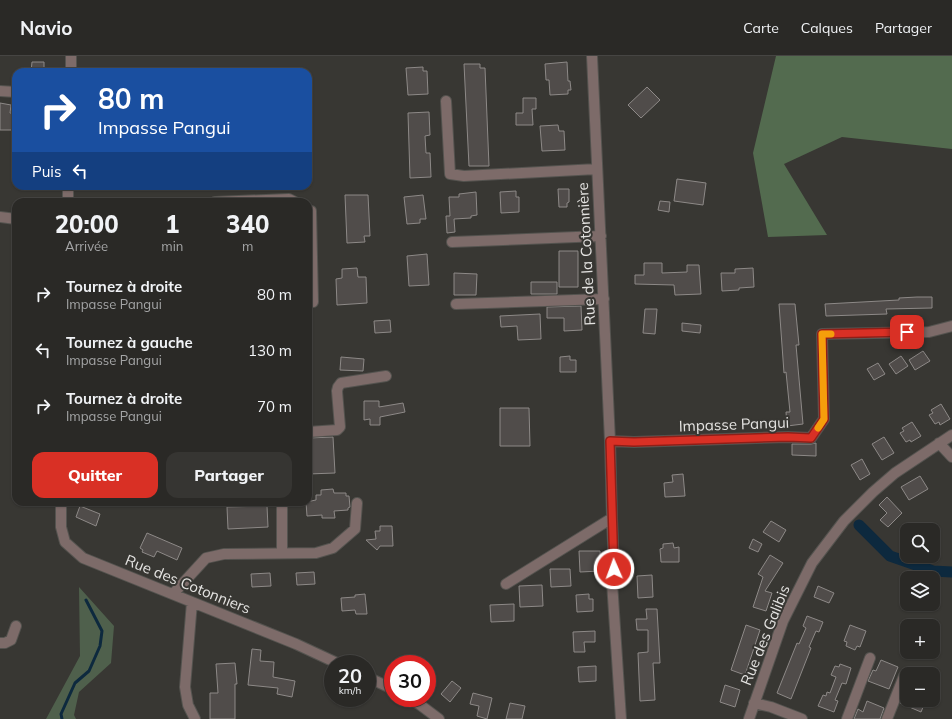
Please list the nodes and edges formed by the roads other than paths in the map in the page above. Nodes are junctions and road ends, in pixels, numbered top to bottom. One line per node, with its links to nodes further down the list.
1 (71, 56): 3 (street)
2 (592, 56): 7 (street, Rue de la Cotonnière)
3 (71, 68)
4 (0, 90): 5 (street)
5 (12, 92)
6 (446, 101): 7 (street)
7 (597, 169): 10 (street, Rue de la Cotonnière)
8 (0, 217): 9 (street)
9 (12, 218)
10 (601, 236): 11 (street); 13 (street, Rue de la Cotonnière)
11 (452, 242)
12 (312, 272): 14 (street)
13 (604, 299): 15 (street); 21 (street, Rue de la Cotonnière)
14 (313, 302)
15 (456, 304)
16 (952, 326): 21 (street, Impasse Pangui)
17 (386, 376): 18 (street)
18 (312, 432)
19 (952, 435): 20 (street, Rue des Galibis)
20 (939, 443): 22 (street); 36 (street, Rue des Galibis)
21 (610, 446): 26 (street, Rue de la Cotonnière)
22 (952, 457)
23 (357, 503): 27 (street)
24 (61, 506): 29 (street, Rue des Cotonniers)
25 (282, 506): 27 (street)
26 (612, 518): 28 (street); 40 (street, Rue de la Cotonnière)
27 (282, 552): 29 (street)
28 (506, 584)
29 (173, 594): 30 (street, Rue des Cotonniers)
30 (192, 602): 33 (street, Rue des Cotonniers); 38 (street)
31 (16, 626): 32 (street)
32 (0, 643)
33 (324, 657)
34 (870, 658): 43 (street)
35 (900, 686): 44 (street)
36 (754, 703): 41 (street, Rue des Galibis); 42 (street)
37 (423, 707): 39 (street)
38 (195, 719)
39 (439, 719)
40 (621, 719)
41 (749, 719)
42 (802, 719)
43 (847, 719)
44 (887, 719)

